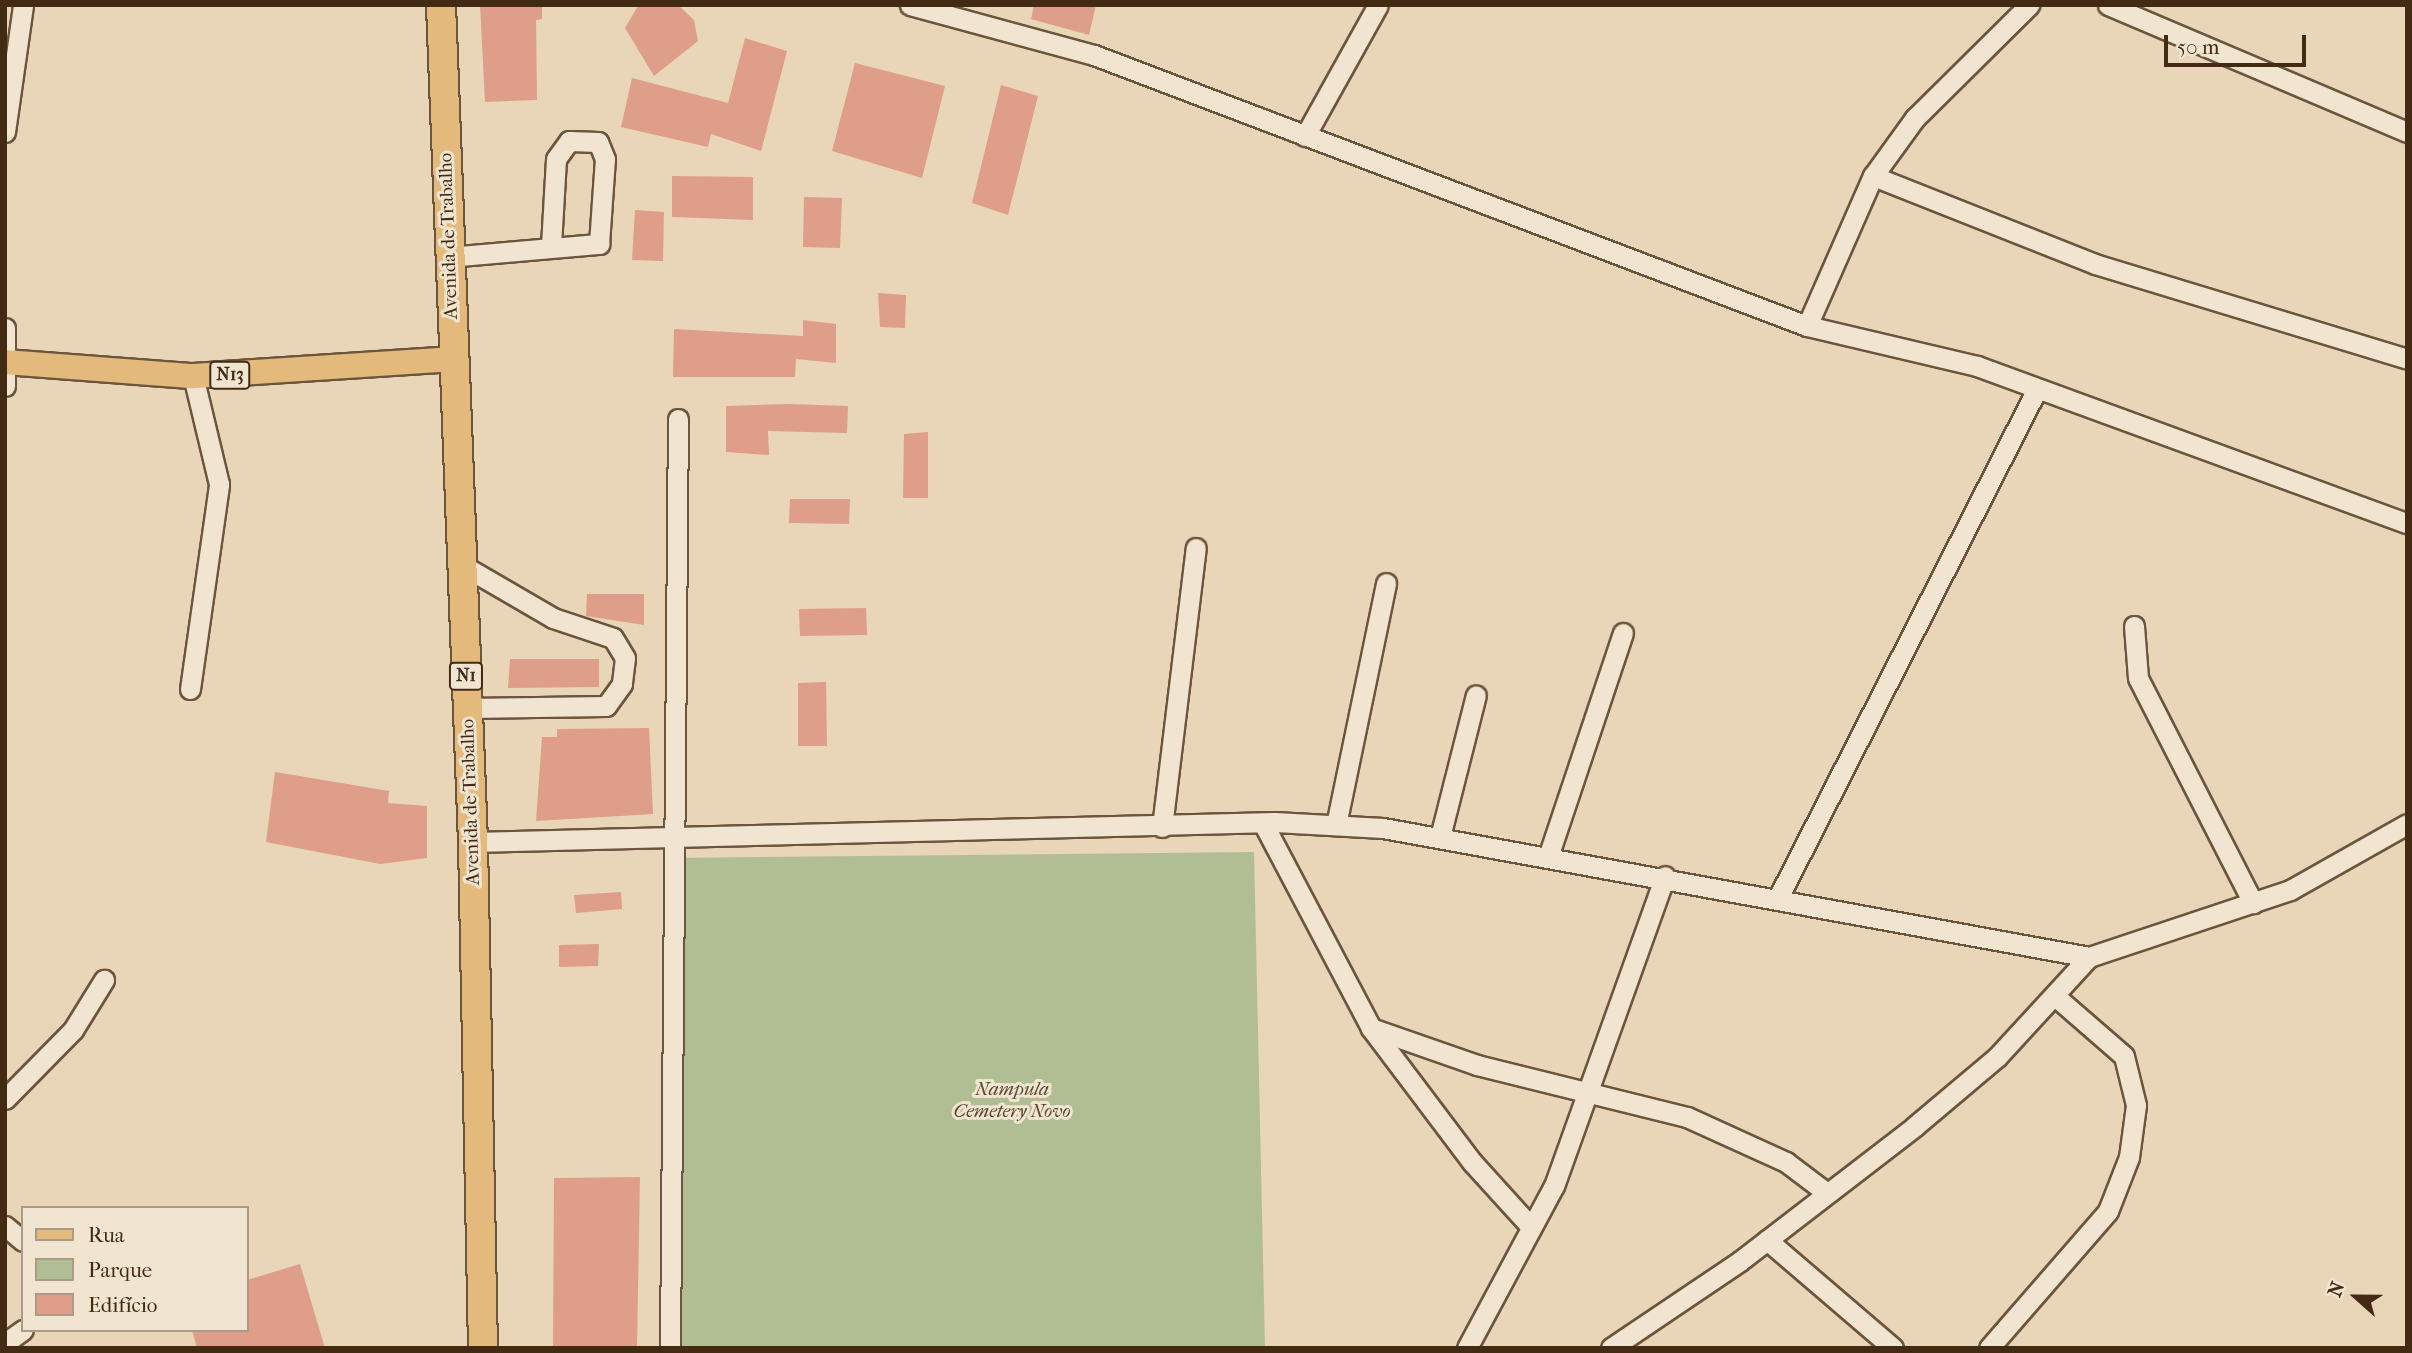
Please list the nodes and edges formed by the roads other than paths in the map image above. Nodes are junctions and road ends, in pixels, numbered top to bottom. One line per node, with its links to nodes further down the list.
1 (23, 5): 7 (street)
2 (441, 5): 12 (highway, Avenida de Trabalho / N1)
3 (910, 5): 9 (street)
4 (1378, 5): 9 (street)
5 (2029, 5): 10 (street)
6 (2108, 5): 8 (street)
7 (5, 132)
8 (2407, 132)
9 (1305, 136): 13 (street)
10 (1873, 176): 13 (street); 16 (street)
11 (551, 244): 11 (street); 12 (street)
12 (449, 257): 15 (highway, Avenida de Trabalho / N1)
13 (1807, 326): 19 (street)
14 (5, 328): 17 (street)
15 (454, 359): 18 (main road, N13); 23 (highway, Avenida de Trabalho / N1)
16 (2407, 359)
17 (7, 370): 18 (main road, N13)
18 (193, 376): 27 (street)
19 (2036, 391): 21 (street); 39 (street)
20 (678, 419): 34 (street)
21 (2407, 523)
22 (1196, 548): 33 (street)
23 (461, 565): 29 (highway, Avenida de Trabalho / N1); 29 (street)
24 (1386, 583): 32 (street)
25 (2134, 626): 40 (street)
26 (1623, 633): 37 (street)
27 (190, 689)
28 (1476, 695): 35 (street)
29 (467, 708): 36 (highway, Avenida de Trabalho / N1)
30 (1263, 823): 32 (street); 33 (street); 44 (street)
31 (2407, 824): 40 (street)
32 (1335, 825): 35 (street)
33 (1162, 827): 34 (street)
34 (677, 836): 36 (street); 55 (street)
35 (1440, 837): 37 (street)
36 (473, 842): 54 (highway, Avenida de Trabalho / N1)
37 (1549, 854): 38 (street)
38 (1665, 876): 39 (street); 45 (street)
39 (1778, 898): 41 (street)
40 (2253, 904): 41 (street)
41 (2090, 957): 43 (street)
42 (104, 980): 46 (street)
43 (2055, 996): 47 (street); 59 (street)
44 (1371, 1028): 45 (street); 49 (street)
45 (1585, 1095): 47 (street); 49 (street)
46 (5, 1099)
47 (1827, 1193): 51 (street)
48 (5, 1226): 50 (street)
49 (1531, 1227): 56 (street)
50 (21, 1239)
51 (1767, 1240): 57 (street); 58 (street)
52 (21, 1331): 53 (street)
53 (5, 1343)
54 (484, 1348)
55 (670, 1348)
56 (1467, 1348)
57 (1611, 1348)
58 (1893, 1348)
59 (1989, 1348)

